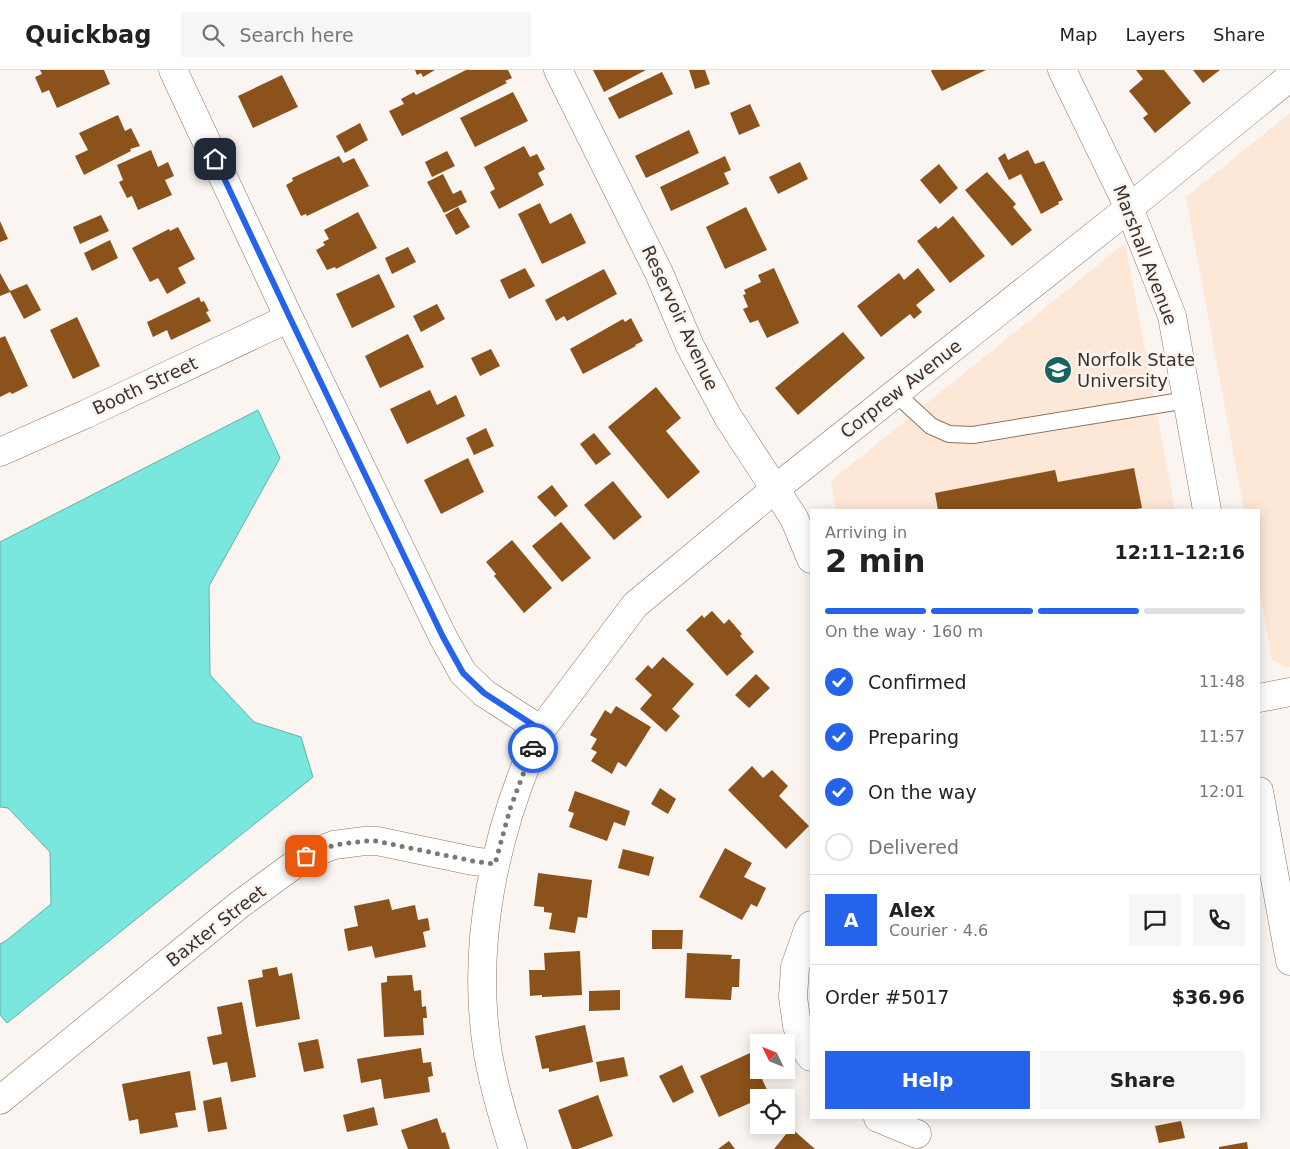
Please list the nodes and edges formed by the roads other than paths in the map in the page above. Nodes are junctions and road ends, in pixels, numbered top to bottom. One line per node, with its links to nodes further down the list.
1 (173, 70): 6 (street)
2 (558, 70): 10 (street, Reservoir Avenue)
3 (1062, 70): 5 (street, Marshall Avenue)
4 (1290, 77): 5 (street, Corprew Avenue)
5 (1129, 208): 7 (street, Corprew Avenue); 8 (street, Marshall Avenue)
6 (290, 318): 9 (street, Booth Street); 15 (street)
7 (895, 393): 8 (lane); 10 (street, Corprew Avenue)
8 (1187, 400): 11 (street, Marshall Avenue)
9 (0, 452)
10 (775, 489): 12 (street, Reservoir Avenue); 15 (street, Corprew Avenue)
11 (1207, 509)
12 (810, 557)
13 (1290, 692): 14 (street)
14 (1260, 698)
15 (541, 730): 17 (street, Corprew Avenue)
16 (1260, 796): 19 (street)
17 (495, 864): 21 (street, Baxter Street); 24 (street, Corprew Avenue)
18 (810, 927): 20 (street)
19 (1290, 961)
20 (810, 1056)
21 (0, 1100)
22 (880, 1119): 23 (street)
23 (917, 1134)
24 (513, 1149)

